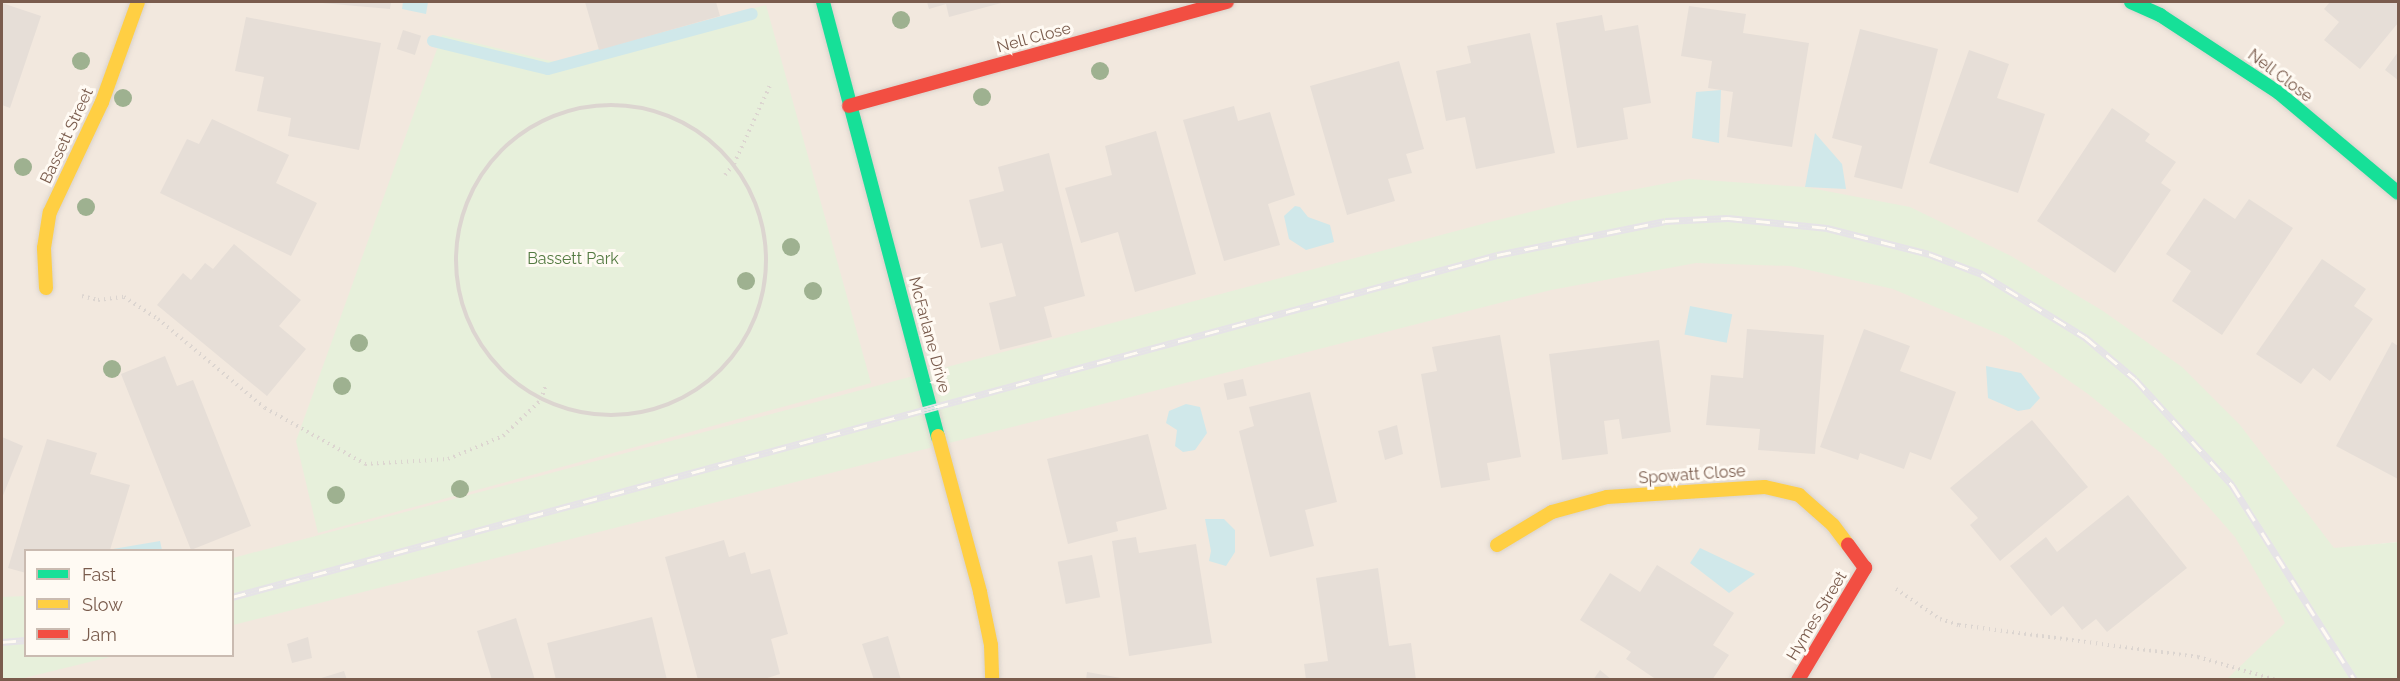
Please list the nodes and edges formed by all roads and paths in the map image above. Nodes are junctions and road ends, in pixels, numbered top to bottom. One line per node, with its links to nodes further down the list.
1 (138, 2): 10 (street, Bassett Street)
2 (823, 2): 6 (street, McFarlane Drive)
3 (1227, 2): 6 (street, Nell Close)
4 (2131, 2): 9 (street, Nell Close)
5 (771, 83): 7 (path)
6 (849, 106): 15 (street, McFarlane Drive)
7 (735, 164): 8 (path); 12 (path); 12 (path)
8 (725, 175)
9 (2398, 193)
10 (46, 288): 12 (path)
11 (546, 386): 12 (path)
12 (541, 400)
13 (1497, 544): 14 (street, Spowatt Close)
14 (1865, 568): 16 (street, Hymes Street); 17 (path)
15 (992, 680)
16 (1798, 680)
17 (2276, 680)

